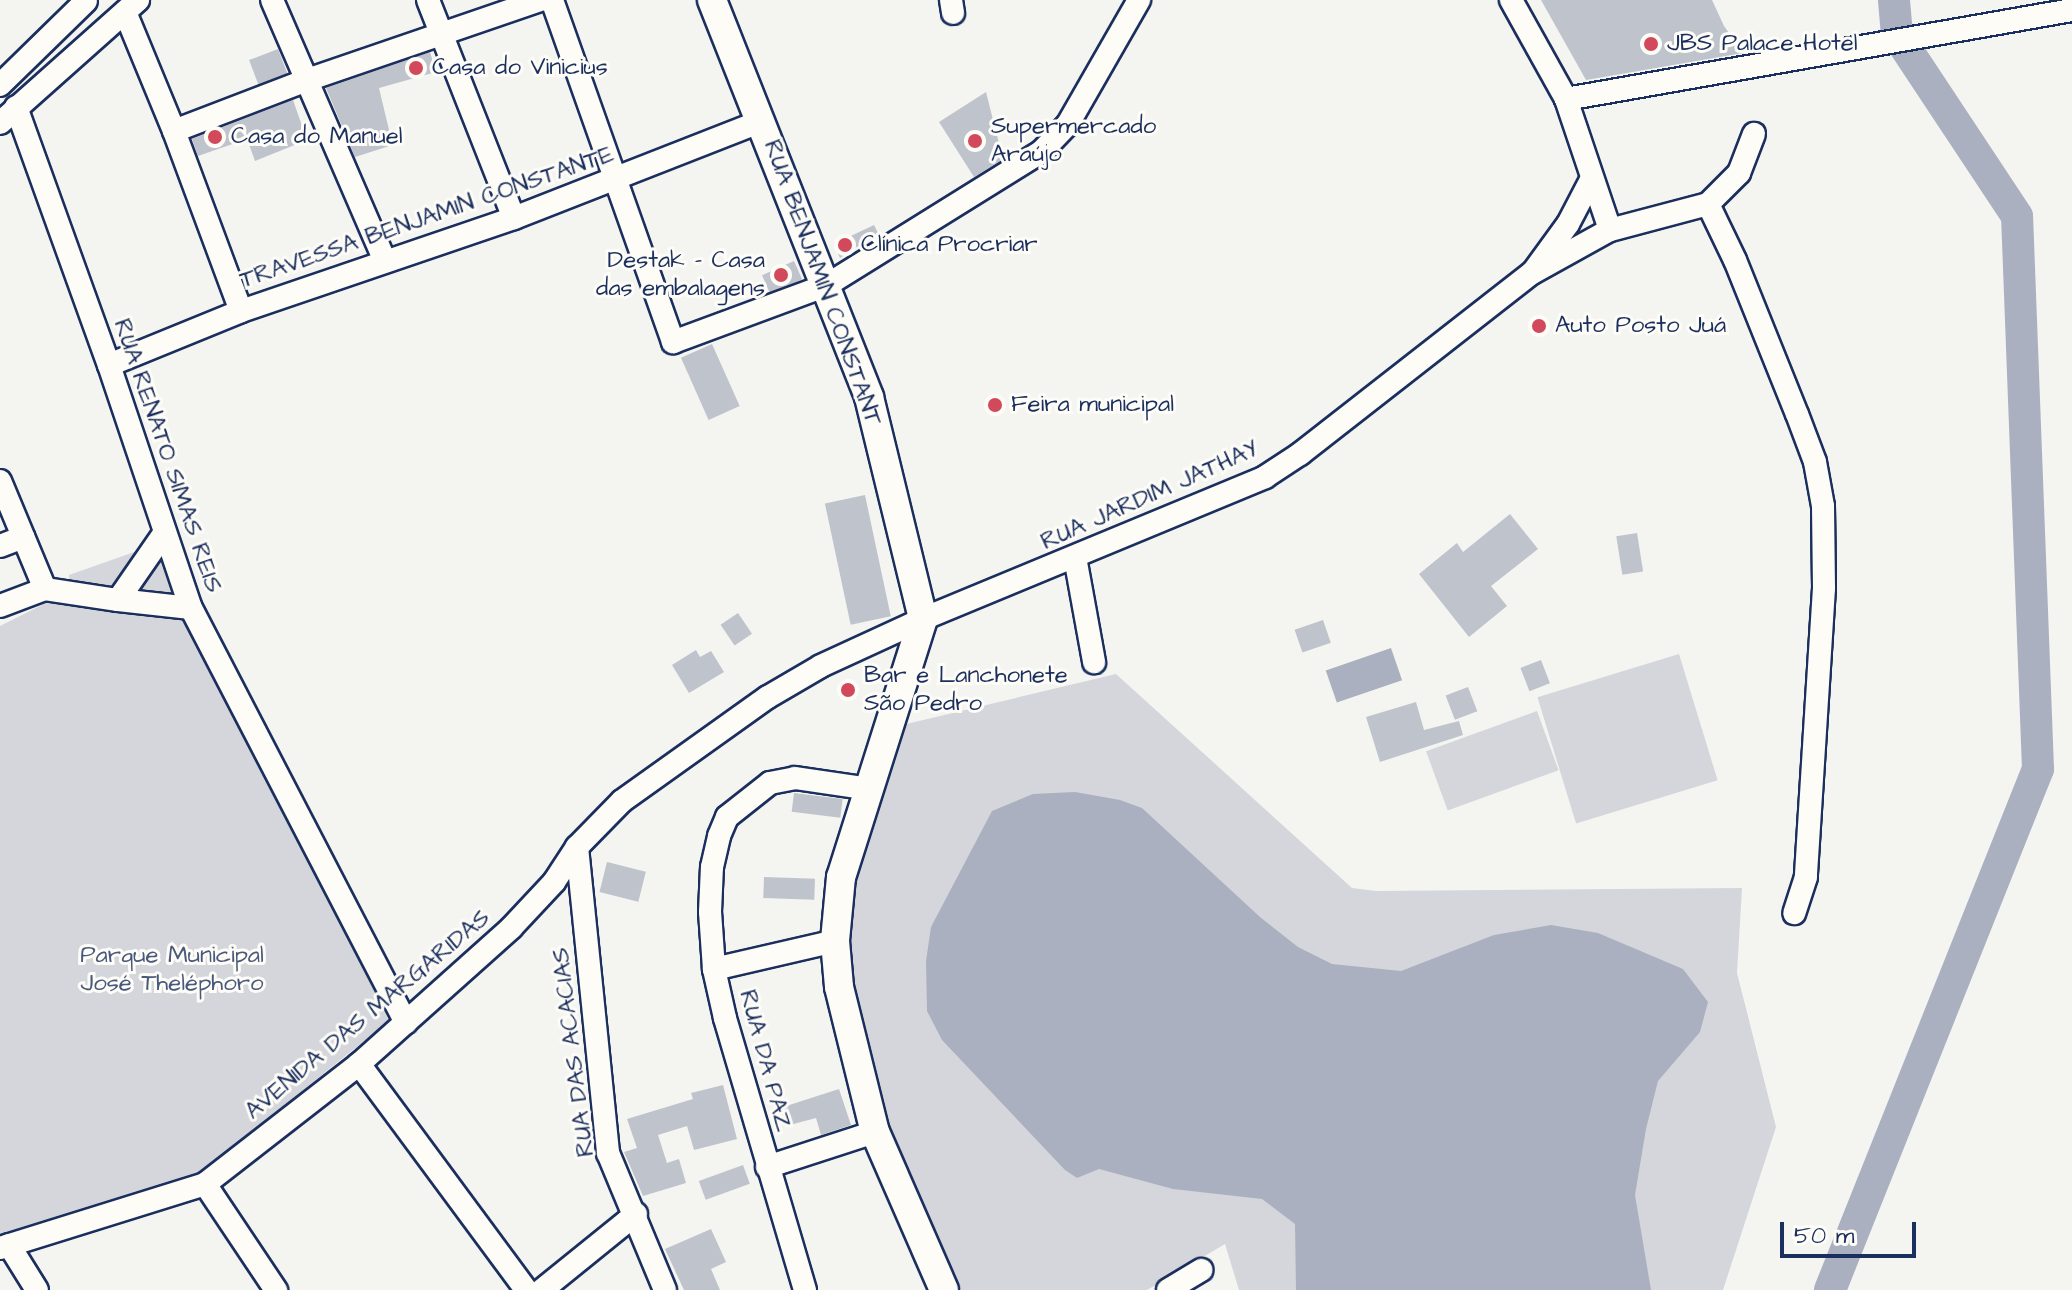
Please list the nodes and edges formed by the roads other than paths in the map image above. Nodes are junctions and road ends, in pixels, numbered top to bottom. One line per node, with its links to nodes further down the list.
1 (86, 0): 10 (street); 13 (street)
2 (272, 0): 12 (street)
3 (428, 0): 11 (street)
4 (540, 0): 11 (street)
5 (552, 0): 19 (street)
6 (712, 0): 16 (street, RUA BENJAMIN CONSTANT)
7 (1139, 0): 26 (street)
8 (1511, 0): 14 (street)
9 (2072, 10): 14 (street)
10 (125, 12): 15 (street); 17 (street)
11 (442, 34): 12 (street); 22 (street)
12 (304, 81): 17 (street); 24 (street)
13 (0, 85)
14 (1566, 99): 20 (street)
15 (8, 115): 28 (street, RUA RENATO SIMAS REIS)
16 (762, 121): 19 (street, TRAVESSA BENJAMIN CONSTANTE); 26 (street, RUA BENJAMIN CONSTANT)
17 (174, 131): 27 (street)
18 (1754, 134): 21 (street)
19 (617, 179): 22 (street, TRAVESSA BENJAMIN CONSTANTE); 26 (street)
20 (1591, 180): 23 (street); 25 (street, RUA JARDIM JATHAY)
21 (1708, 204): 23 (street, RUA JARDIM JATHAY); 42 (street)
22 (514, 218): 24 (street, TRAVESSA BENJAMIN CONSTANTE)
23 (1610, 230): 25 (street, RUA JARDIM JATHAY)
24 (384, 259): 27 (street, TRAVESSA BENJAMIN CONSTANTE)
25 (1532, 273): 33 (street, RUA JARDIM JATHAY)
26 (827, 285): 38 (street, RUA BENJAMIN CONSTANT)
27 (241, 311): 28 (street, TRAVESSA BENJAMIN CONSTANTE)
28 (109, 365): 30 (street, RUA RENATO SIMAS REIS)
29 (0, 481): 31 (street)
30 (163, 535): 35 (street); 37 (street, RUA RENATO SIMAS REIS)
31 (23, 537): 32 (street); 34 (street)
32 (0, 546)
33 (1075, 557): 38 (street, RUA JARDIM JATHAY); 39 (street)
34 (45, 589): 35 (street); 36 (street)
35 (118, 600): 37 (street)
36 (0, 606)
37 (191, 608): 45 (street, RUA RENATO SIMAS REIS)
38 (923, 619): 40 (street); 41 (street, AVENIDA DAS MARGARIDAS)
39 (1094, 662)
40 (870, 789): 43 (street); 44 (street, RUA DA PAZ)
41 (577, 847): 45 (street, AVENIDA DAS MARGARIDAS); 50 (street, RUA DAS ACACIAS)
42 (1794, 913)
43 (835, 941): 44 (street, RUA DA PAZ); 47 (street)
44 (714, 969): 48 (street, RUA DA PAZ)
45 (406, 1023): 46 (street, AVENIDA DAS MARGARIDAS)
46 (359, 1064): 49 (street, AVENIDA DAS MARGARIDAS); 55 (street)
47 (875, 1132): 48 (street, RUA DA PAZ); 59 (street)
48 (767, 1167): 58 (street, RUA DA PAZ)
49 (205, 1184): 51 (street, AVENIDA DAS MARGARIDAS); 54 (street)
50 (636, 1214): 56 (street); 57 (street, RUA DAS ACACIAS)
51 (4, 1247): 53 (street)
52 (1201, 1270): 60 (street)
53 (37, 1290)
54 (276, 1290)
55 (526, 1290)
56 (542, 1290)
57 (665, 1290)
58 (805, 1290)
59 (944, 1290)
60 (1168, 1290)

